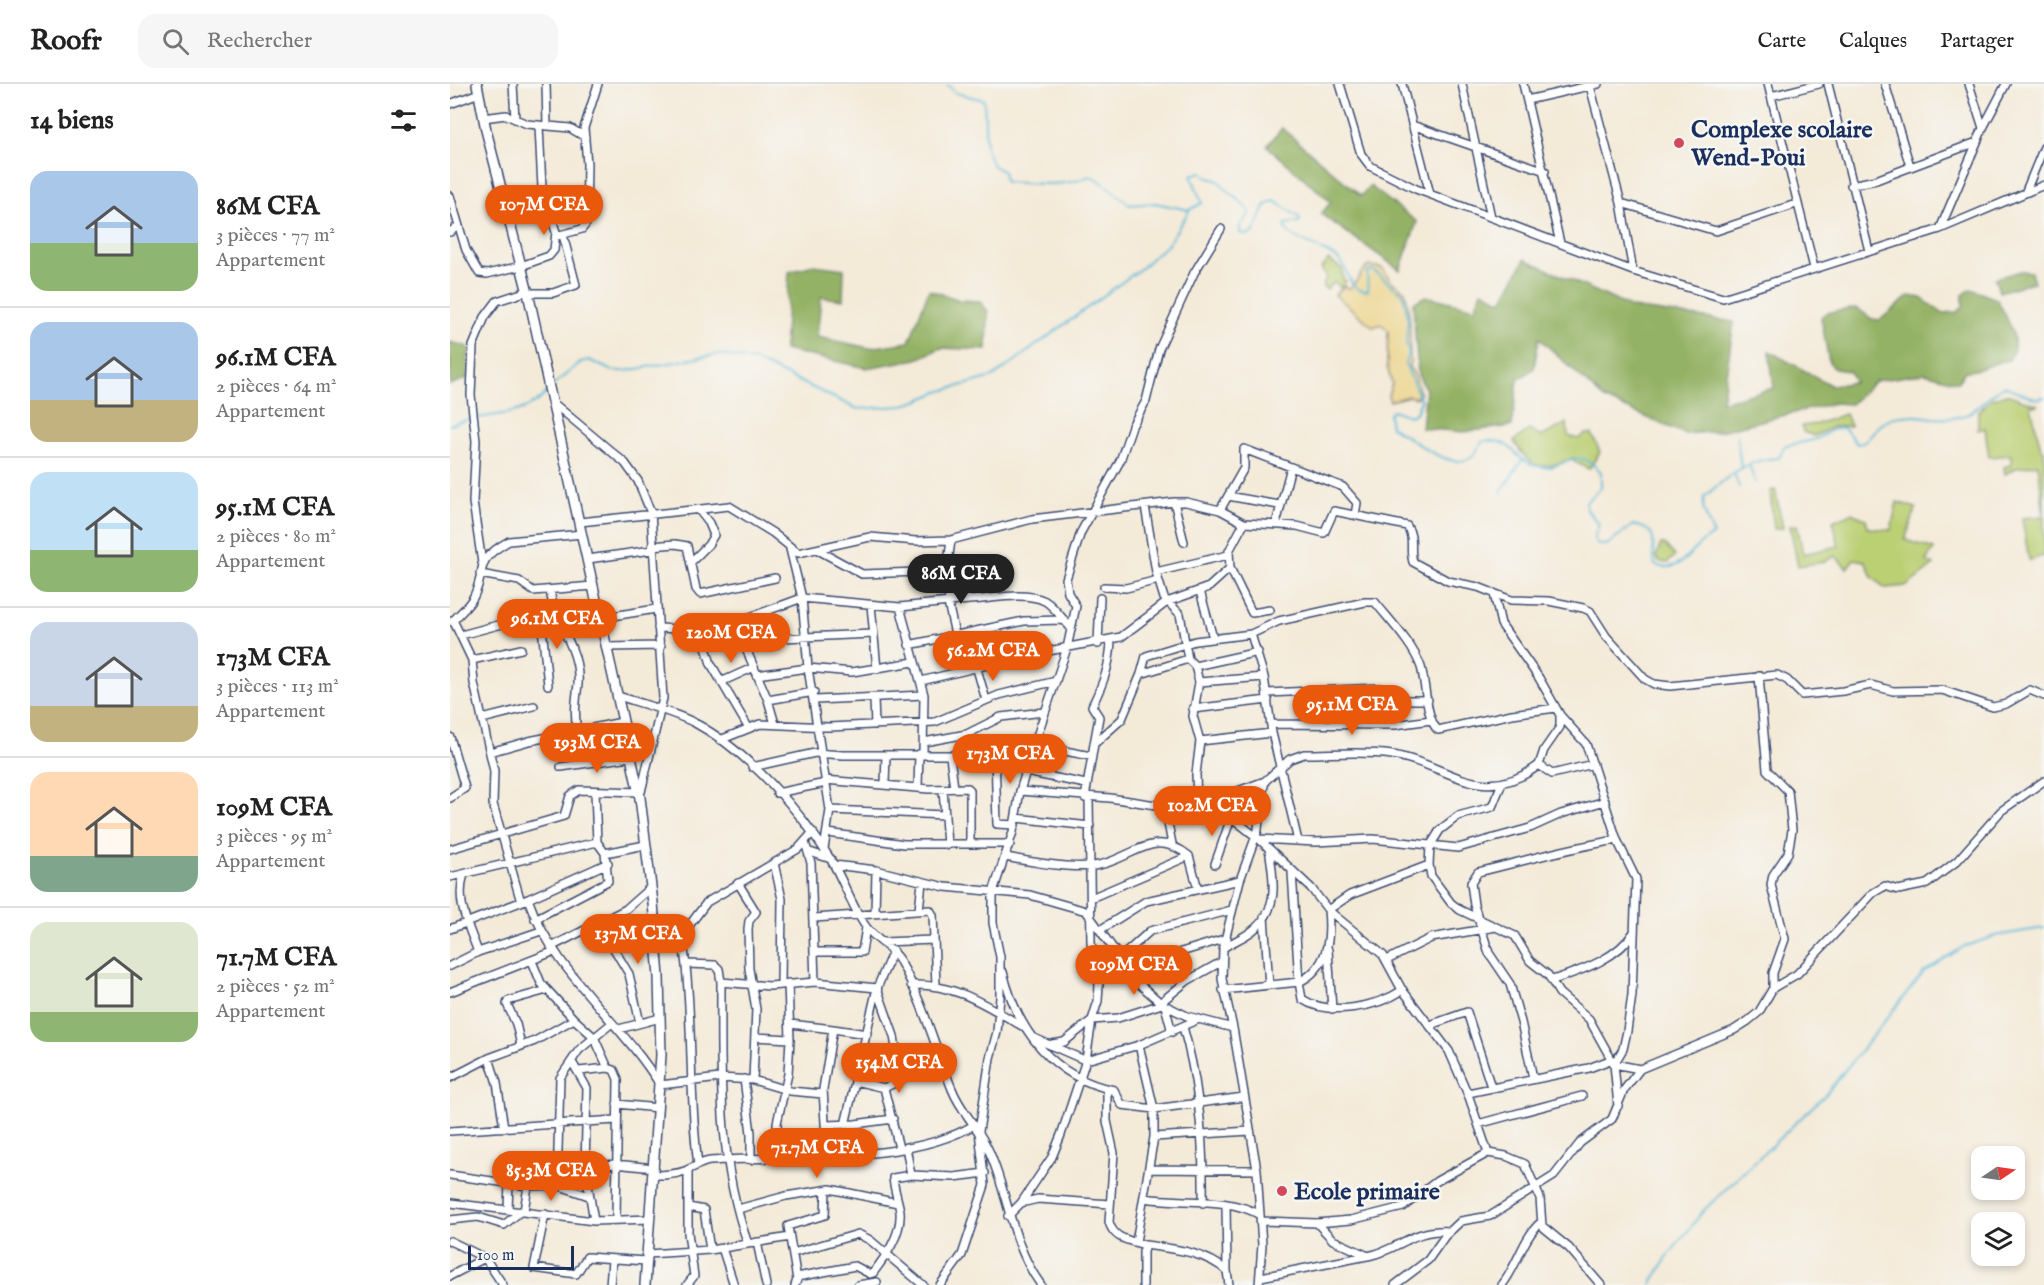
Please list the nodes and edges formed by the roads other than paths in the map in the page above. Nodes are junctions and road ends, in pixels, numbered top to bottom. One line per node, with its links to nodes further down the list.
1 (513, 84): 21 (street)
2 (546, 84): 23 (street)
3 (598, 84): 25 (street)
4 (1340, 84): 34 (street)
5 (1402, 84): 22 (street)
6 (1462, 84): 28 (street)
7 (1523, 84): 18 (street)
8 (1599, 84): 15 (street)
9 (1768, 84): 17 (street)
10 (1819, 84): 17 (street)
11 (1828, 84): 31 (street)
12 (1885, 84): 29 (street)
13 (1969, 84): 24 (street)
14 (2006, 84): 24 (street)
15 (1590, 86): 18 (street); 36 (street)
16 (478, 89): 19 (street); 20 (street)
17 (1771, 96): 37 (street)
18 (1527, 100): 30 (street)
19 (450, 104)
20 (483, 118): 21 (street); 46 (street)
21 (515, 119): 23 (street)
22 (1412, 125): 28 (street); 34 (street)
23 (543, 126): 25 (street); 43 (street)
24 (1983, 128): 26 (street)
25 (585, 138): 43 (street)
26 (1977, 142): 29 (street); 41 (street)
27 (2044, 147): 33 (street)
28 (1477, 148): 30 (street); 38 (street)
29 (1910, 166): 31 (street)
30 (1545, 171): 44 (street)
31 (1851, 185): 45 (street)
32 (2044, 185): 33 (street)
33 (2026, 191): 41 (street)
34 (1430, 194): 38 (street)
35 (450, 196): 39 (street)
36 (1621, 203): 37 (street); 48 (street)
37 (1796, 204): 47 (street)
38 (1491, 217): 44 (street)
39 (458, 226): 42 (street); 46 (street)
40 (1221, 229): 57 (street)
41 (1940, 229): 45 (street)
42 (450, 232)
43 (560, 235): 46 (street); 49 (street)
44 (1560, 243): 48 (street)
45 (1869, 251): 47 (street)
46 (522, 266): 49 (street)
47 (1814, 268): 48 (street)
48 (1633, 271)
49 (528, 292): 50 (street); 73 (street)
50 (552, 402): 59 (street); 61 (street)
51 (1291, 467): 52 (street); 54 (street); 60 (street)
52 (1228, 496): 54 (street); 58 (street)
53 (1174, 502): 55 (street); 58 (street); 66 (street)
54 (1279, 505): 63 (street)
55 (1145, 506): 57 (street); 77 (street)
56 (698, 509): 59 (street); 68 (street); 72 (street)
57 (1093, 510): 65 (street); 100 (street)
58 (1220, 510): 62 (street)
59 (651, 513): 61 (street); 67 (street)
60 (1355, 515): 63 (street); 83 (street)
61 (580, 522): 64 (street)
62 (1244, 523): 63 (street); 70 (street)
63 (1276, 524)
64 (582, 534): 71 (street); 73 (street)
65 (951, 540): 69 (street); 76 (street)
66 (1184, 542)
67 (652, 548): 71 (street); 72 (street); 91 (street)
68 (790, 549): 69 (street); 84 (street)
69 (818, 549): 76 (street)
70 (1228, 555): 74 (street); 77 (street)
71 (588, 559): 79 (street)
72 (691, 562): 78 (street)
73 (482, 563): 75 (street)
74 (1230, 568): 82 (street); 92 (street)
75 (480, 574): 81 (street); 98 (street)
76 (949, 574): 86 (street); 88 (street)
77 (1157, 576): 80 (street); 87 (street)
78 (775, 578)
79 (593, 586): 81 (street); 93 (street)
80 (1104, 587)
81 (550, 591): 94 (street)
82 (1200, 591): 87 (street); 107 (street)
83 (1494, 594): 128 (street); 147 (street)
84 (802, 598): 89 (street); 97 (street); 106 (street)
85 (1101, 598): 110 (street)
86 (969, 600): 88 (street); 96 (street)
87 (1167, 602): 109 (street); 111 (street)
88 (948, 603): 90 (street); 104 (street)
89 (871, 605): 90 (street); 103 (street)
90 (900, 607): 112 (street)
91 (656, 609): 93 (street); 99 (street)
92 (1270, 610)
93 (599, 614): 94 (street); 114 (street)
94 (555, 616): 95 (street); 157 (street)
95 (541, 618): 105 (street); 133 (street)
96 (1064, 620): 100 (street); 104 (street)
97 (734, 621): 101 (street); 108 (street)
98 (452, 622): 105 (street)
99 (658, 628): 101 (street); 113 (street)
100 (1071, 628): 116 (street)
101 (701, 630): 131 (street)
102 (1251, 633): 107 (street); 117 (street); 142 (street)
103 (872, 634): 106 (street); 123 (street)
104 (955, 634): 112 (street)
105 (461, 635): 119 (street)
106 (805, 636): 108 (street); 122 (street)
107 (1213, 638): 111 (street)
108 (741, 640): 125 (street)
109 (1111, 641): 110 (street); 163 (street)
110 (1098, 644): 116 (street)
111 (1184, 644): 118 (street); 126 (street)
112 (909, 645): 120 (street)
113 (661, 646): 114 (street); 145 (street)
114 (607, 647): 135 (street)
115 (521, 648): 119 (street)
116 (1067, 648): 124 (street); 130 (street)
117 (1258, 652): 121 (street); 127 (street)
118 (1188, 659): 121 (street); 126 (street)
119 (472, 660): 148 (street)
120 (914, 662): 123 (street); 129 (street)
121 (1195, 666): 132 (street)
122 (808, 668): 123 (street); 125 (street); 136 (street)
123 (877, 669)
124 (977, 669): 129 (street); 141 (street)
125 (754, 671): 131 (street); 140 (street)
126 (1141, 674): 163 (street)
127 (1264, 676): 132 (street); 138 (street)
128 (1759, 676): 137 (street); 292 (street)
129 (921, 681): 134 (street)
130 (1056, 681): 141 (street); 146 (street)
131 (721, 682): 155 (street)
132 (1199, 682): 144 (street)
133 (548, 686)
134 (924, 695): 139 (street); 151 (street)
135 (618, 696): 145 (street); 150 (street)
136 (815, 696): 139 (street); 140 (street); 156 (street)
137 (2044, 696)
138 (1268, 697): 142 (street); 144 (street); 153 (street)
139 (874, 699): 154 (street)
140 (768, 700): 152 (street)
141 (986, 700): 151 (street)
142 (1428, 700): 149 (street)
143 (534, 706): 148 (street)
144 (1193, 709): 161 (street)
145 (661, 711): 160 (street); 191 (street)
146 (1044, 712): 162 (street); 164 (street)
147 (1558, 712): 149 (street); 173 (street); 174 (street)
148 (482, 719): 165 (street)
149 (1431, 720): 153 (street)
150 (622, 722): 157 (street); 172 (street)
151 (925, 722): 154 (street); 162 (street)
152 (775, 724): 155 (street); 156 (street)
153 (1271, 724): 158 (street)
154 (875, 725): 156 (street)
155 (748, 727): 160 (street)
156 (819, 727): 167 (street)
157 (577, 731): 165 (street)
158 (1272, 733): 161 (street); 177 (street)
159 (450, 736): 192 (street)
160 (720, 740): 176 (street)
161 (1200, 741): 194 (street)
162 (924, 742): 168 (street)
163 (1094, 744): 171 (street)
164 (1034, 745): 166 (street); 171 (street); 178 (street)
165 (490, 753): 204 (street)
166 (995, 753): 170 (street); 201 (street)
167 (822, 754): 169 (street); 176 (street); 181 (street)
168 (921, 754): 169 (street); 170 (street); 185 (street)
169 (886, 755): 183 (street)
170 (950, 756): 186 (street)
171 (1091, 756): 184 (street)
172 (630, 757): 175 (street); 191 (street)
173 (1593, 764): 174 (street); 195 (street)
174 (1539, 765): 182 (street)
175 (561, 767)
176 (752, 767): 190 (street)
177 (1280, 767): 179 (street); 182 (street); 208 (street)
178 (1026, 772): 184 (street); 188 (street)
179 (1265, 781): 194 (street); 206 (street)
180 (2044, 781): 292 (street)
181 (825, 782): 183 (street); 190 (street); 197 (street)
182 (1502, 783): 216 (street)
183 (885, 784): 185 (street)
184 (1086, 784): 193 (street)
185 (918, 787): 187 (street)
186 (954, 788): 187 (street); 212 (street)
187 (943, 789): 199 (street)
188 (1020, 791): 193 (street); 201 (street)
189 (596, 792): 191 (street); 204 (street); 209 (street)
190 (777, 793): 203 (street)
191 (639, 795): 211 (street)
192 (450, 798)
193 (1087, 798): 196 (street); 202 (street)
194 (1197, 801): 196 (street); 198 (street)
195 (1605, 801): 207 (street); 216 (street)
196 (1171, 807): 198 (street); 214 (street)
197 (830, 810): 199 (street); 205 (street)
198 (1197, 810): 200 (street)
199 (945, 815): 215 (street)
200 (1231, 818): 206 (street); 228 (street)
201 (1016, 822): 202 (street); 213 (street)
202 (1090, 826): 229 (street)
203 (813, 832): 210 (street); 218 (street)
204 (503, 833): 217 (street); 224 (street)
205 (828, 833): 215 (street); 218 (street)
206 (1257, 838): 208 (street); 219 (street); 235 (street)
207 (1617, 840): 250 (street); 261 (street)
208 (1298, 841): 216 (street)
209 (597, 842): 221 (street); 224 (street)
210 (805, 842): 220 (street); 227 (street)
211 (645, 844): 221 (street); 238 (street)
212 (970, 844): 213 (street); 215 (street)
213 (1010, 844): 223 (street)
214 (1172, 844): 222 (street); 229 (street)
215 (946, 845)
216 (1430, 846): 230 (street)
217 (450, 849)
218 (824, 849): 225 (street)
219 (1269, 849): 232 (street); 249 (street)
220 (810, 852): 225 (street); 251 (street)
221 (605, 853): 226 (street)
222 (1189, 856): 239 (street); 241 (street)
223 (1006, 857): 229 (street); 240 (street)
224 (511, 862): 233 (street); 242 (street)
225 (832, 862): 231 (street); 247 (street)
226 (608, 863): 242 (street); 252 (street)
227 (774, 863): 237 (street); 286 (street)
228 (1215, 864)
229 (1091, 865): 241 (street)
230 (1429, 865): 243 (street); 250 (street)
231 (876, 870): 236 (street); 246 (street)
232 (1292, 872): 243 (street); 284 (street)
233 (464, 874): 234 (street); 253 (street)
234 (450, 877)
235 (1240, 880): 239 (street); 245 (street)
236 (922, 882): 240 (street); 244 (street)
237 (738, 883): 263 (street); 290 (street)
238 (651, 887): 254 (street); 262 (street)
239 (1198, 889): 258 (street)
240 (993, 892): 248 (street); 274 (street)
241 (1092, 898): 248 (street)
242 (524, 900): 252 (street); 253 (street)
243 (1328, 909): 270 (street); 276 (street)
244 (919, 910): 246 (street); 266 (street)
245 (1232, 910): 265 (street); 275 (street)
246 (875, 912): 247 (street)
247 (857, 914): 251 (street); 255 (street)
248 (1090, 914): 258 (street); 303 (street)
249 (1264, 917): 264 (street); 289 (street)
250 (1477, 917): 256 (street); 259 (street)
251 (814, 918): 273 (street)
252 (535, 919): 260 (street)
253 (466, 921): 257 (street); 272 (street)
254 (598, 922): 269 (street); 305 (street)
255 (866, 927): 267 (street); 273 (street)
256 (1496, 927): 259 (street); 281 (street)
257 (450, 929)
258 (1100, 930): 275 (street)
259 (1484, 931): 276 (street); 332 (street)
260 (542, 932): 269 (street); 272 (street)
261 (1634, 932): 281 (street); 325 (street)
262 (656, 934): 263 (street); 300 (street)
263 (682, 935): 279 (street)
264 (1242, 936): 265 (street); 268 (street)
265 (1226, 938): 268 (street); 285 (street)
266 (934, 940): 267 (street); 288 (street)
267 (882, 942): 271 (street)
268 (1223, 948): 278 (street)
269 (553, 949): 277 (street); 304 (street)
270 (1328, 950): 284 (street); 298 (street)
271 (893, 951): 287 (street); 291 (street)
272 (478, 952): 280 (street)
273 (816, 952): 283 (street)
274 (1000, 957): 299 (street); 308 (street)
275 (1120, 958): 285 (street)
276 (1387, 960): 295 (street)
277 (532, 961): 293 (street); 296 (street)
278 (1221, 963): 294 (street); 297 (street)
279 (687, 964): 282 (street); 336 (street)
280 (450, 966)
281 (1553, 980): 325 (street)
282 (721, 982): 290 (street); 330 (street)
283 (815, 982): 286 (street); 291 (street)
284 (1299, 982): 289 (street); 298 (street)
285 (1137, 983): 297 (street)
286 (784, 984): 290 (street); 306 (street)
287 (911, 985): 288 (street); 359 (street)
288 (936, 985): 299 (street)
289 (1269, 985): 294 (street)
290 (753, 986): 316 (street)
291 (877, 988): 314 (street); 338 (street)
292 (1773, 988): 327 (street)
293 (547, 990): 301 (street); 320 (street)
294 (1223, 990): 310 (street)
295 (1402, 990): 298 (street); 307 (street)
296 (450, 992)
297 (1162, 1005): 302 (street); 303 (street); 313 (street)
298 (1332, 1009)
299 (999, 1012): 308 (street); 359 (street)
300 (660, 1018): 305 (street); 337 (street)
301 (574, 1019): 315 (street); 320 (street)
302 (1200, 1019): 309 (street); 310 (street)
303 (1092, 1020): 319 (street); 323 (street)
304 (612, 1023): 311 (street); 315 (street)
305 (640, 1023): 311 (street)
306 (790, 1024): 312 (street); 318 (street)
307 (1430, 1025): 340 (street); 343 (street)
308 (1022, 1026): 317 (street)
309 (1183, 1027): 313 (street); 346 (street)
310 (1233, 1028): 345 (street)
311 (619, 1029): 337 (street)
312 (833, 1029): 314 (street); 342 (street)
313 (1172, 1032): 321 (street)
314 (867, 1034): 335 (street)
315 (594, 1037): 324 (street); 326 (street)
316 (755, 1037): 318 (street); 334 (street)
317 (1034, 1038): 319 (street); 331 (street)
318 (790, 1040): 341 (street)
319 (1052, 1044): 323 (street)
320 (521, 1045): 322 (street)
321 (1139, 1045): 323 (street); 350 (street)
322 (489, 1058): 329 (street); 358 (street)
323 (1086, 1060): 331 (street)
324 (572, 1062): 328 (street); 354 (street)
325 (1612, 1062): 327 (street); 332 (street); 348 (street)
326 (608, 1068): 328 (street); 347 (street)
327 (1640, 1069): 348 (street)
328 (579, 1071): 353 (street)
329 (450, 1078)
330 (720, 1078): 333 (street); 336 (street); 369 (street)
331 (1079, 1078): 339 (street); 390 (street)
332 (1533, 1078): 340 (street)
333 (744, 1079): 334 (street); 368 (street)
334 (753, 1080): 341 (street)
335 (855, 1081): 338 (street); 357 (street)
336 (690, 1083): 337 (street); 371 (street)
337 (660, 1085): 349 (street)
338 (885, 1088): 351 (street)
339 (1107, 1088): 350 (street); 392 (street)
340 (1491, 1088): 343 (street)
341 (783, 1089): 342 (street); 367 (street)
342 (823, 1094): 356 (street)
343 (1468, 1094): 355 (street)
344 (1582, 1096): 355 (street)
345 (1244, 1097): 346 (street); 361 (street)
346 (1199, 1101): 350 (street); 362 (street)
347 (617, 1104): 349 (street); 352 (street)
348 (1618, 1106): 384 (street)
349 (658, 1108): 377 (street)
350 (1154, 1109): 363 (street)
351 (892, 1119): 357 (street); 364 (street)
352 (616, 1120): 353 (street); 370 (street)
353 (587, 1122): 354 (street); 372 (street)
354 (558, 1123): 358 (street); 382 (street)
355 (1478, 1124): 365 (street)
356 (825, 1125): 357 (street); 366 (street)
357 (845, 1125)
358 (504, 1128): 360 (street)
359 (977, 1128): 364 (street); 378 (street); 399 (street)
360 (450, 1131)
361 (1250, 1131): 362 (street); 376 (street)
362 (1202, 1135): 363 (street); 373 (street)
363 (1154, 1137): 374 (street)
364 (903, 1147): 366 (street); 379 (street)
365 (1488, 1153): 384 (street); 406 (street)
366 (827, 1157): 367 (street)
367 (779, 1158): 368 (street)
368 (751, 1160): 369 (street)
369 (726, 1161): 371 (street); 396 (street)
370 (615, 1164): 372 (street); 377 (street); 404 (street)
371 (698, 1165): 375 (street)
372 (585, 1167): 386 (street)
373 (1204, 1168): 374 (street); 376 (street); 391 (street)
374 (1150, 1169): 387 (street)
375 (688, 1170): 377 (street); 394 (street)
376 (1257, 1170): 400 (street)
377 (653, 1171): 401 (street)
378 (986, 1173): 379 (street); 437 (street)
379 (911, 1174): 389 (street)
380 (450, 1175): 381 (street)
381 (509, 1183): 383 (street); 395 (street)
382 (557, 1185): 383 (street); 386 (street)
383 (528, 1186): 397 (street)
384 (1536, 1186): 405 (street); 407 (street)
385 (826, 1190): 389 (street); 396 (street); 408 (street)
386 (590, 1196): 403 (street)
387 (1144, 1198): 391 (street); 411 (street)
388 (451, 1203): 395 (street)
389 (898, 1203): 418 (street)
390 (1021, 1203): 392 (street); 399 (street)
391 (1203, 1203): 393 (street)
392 (1110, 1204): 411 (street)
393 (1226, 1204): 400 (street); 423 (street)
394 (688, 1207): 415 (street); 416 (street)
395 (508, 1209): 397 (street)
396 (738, 1209): 412 (street)
397 (523, 1211): 398 (street); 402 (street)
398 (545, 1214): 403 (street); 422 (street)
399 (1008, 1216): 438 (street)
400 (1261, 1218): 406 (street); 426 (street)
401 (650, 1219): 404 (street); 421 (street)
402 (450, 1220)
403 (594, 1221): 404 (street)
404 (616, 1221)
405 (1541, 1222): 443 (street); 444 (street)
406 (1317, 1223): 419 (street)
407 (1450, 1231): 419 (street); 442 (street)
408 (790, 1237): 410 (street); 417 (street)
409 (450, 1241): 420 (street)
410 (757, 1242): 412 (street); 434 (street)
411 (1136, 1242): 413 (street)
412 (748, 1244): 414 (street)
413 (1145, 1245): 423 (street); 439 (street)
414 (722, 1248): 415 (street); 433 (street)
415 (710, 1250): 416 (street)
416 (691, 1252): 421 (street); 432 (street)
417 (793, 1253): 418 (street); 427 (street)
418 (886, 1254): 424 (street); 436 (street)
419 (1368, 1256): 426 (street)
420 (485, 1258): 425 (street); 429 (street)
421 (646, 1258): 422 (street); 431 (street)
422 (612, 1260): 430 (street)
423 (1227, 1271): 440 (street)
424 (872, 1274): 427 (street); 428 (street)
425 (450, 1276)
426 (1261, 1277): 441 (street)
427 (797, 1282)
428 (878, 1284): 435 (street)
429 (503, 1285)
430 (610, 1285)
431 (645, 1285)
432 (687, 1285)
433 (734, 1285)
434 (766, 1285)
435 (858, 1285)
436 (923, 1285)
437 (940, 1285)
438 (1041, 1285)
439 (1143, 1285)
440 (1229, 1285)
441 (1259, 1285)
442 (1395, 1285)
443 (1502, 1285)
444 (1601, 1285)

